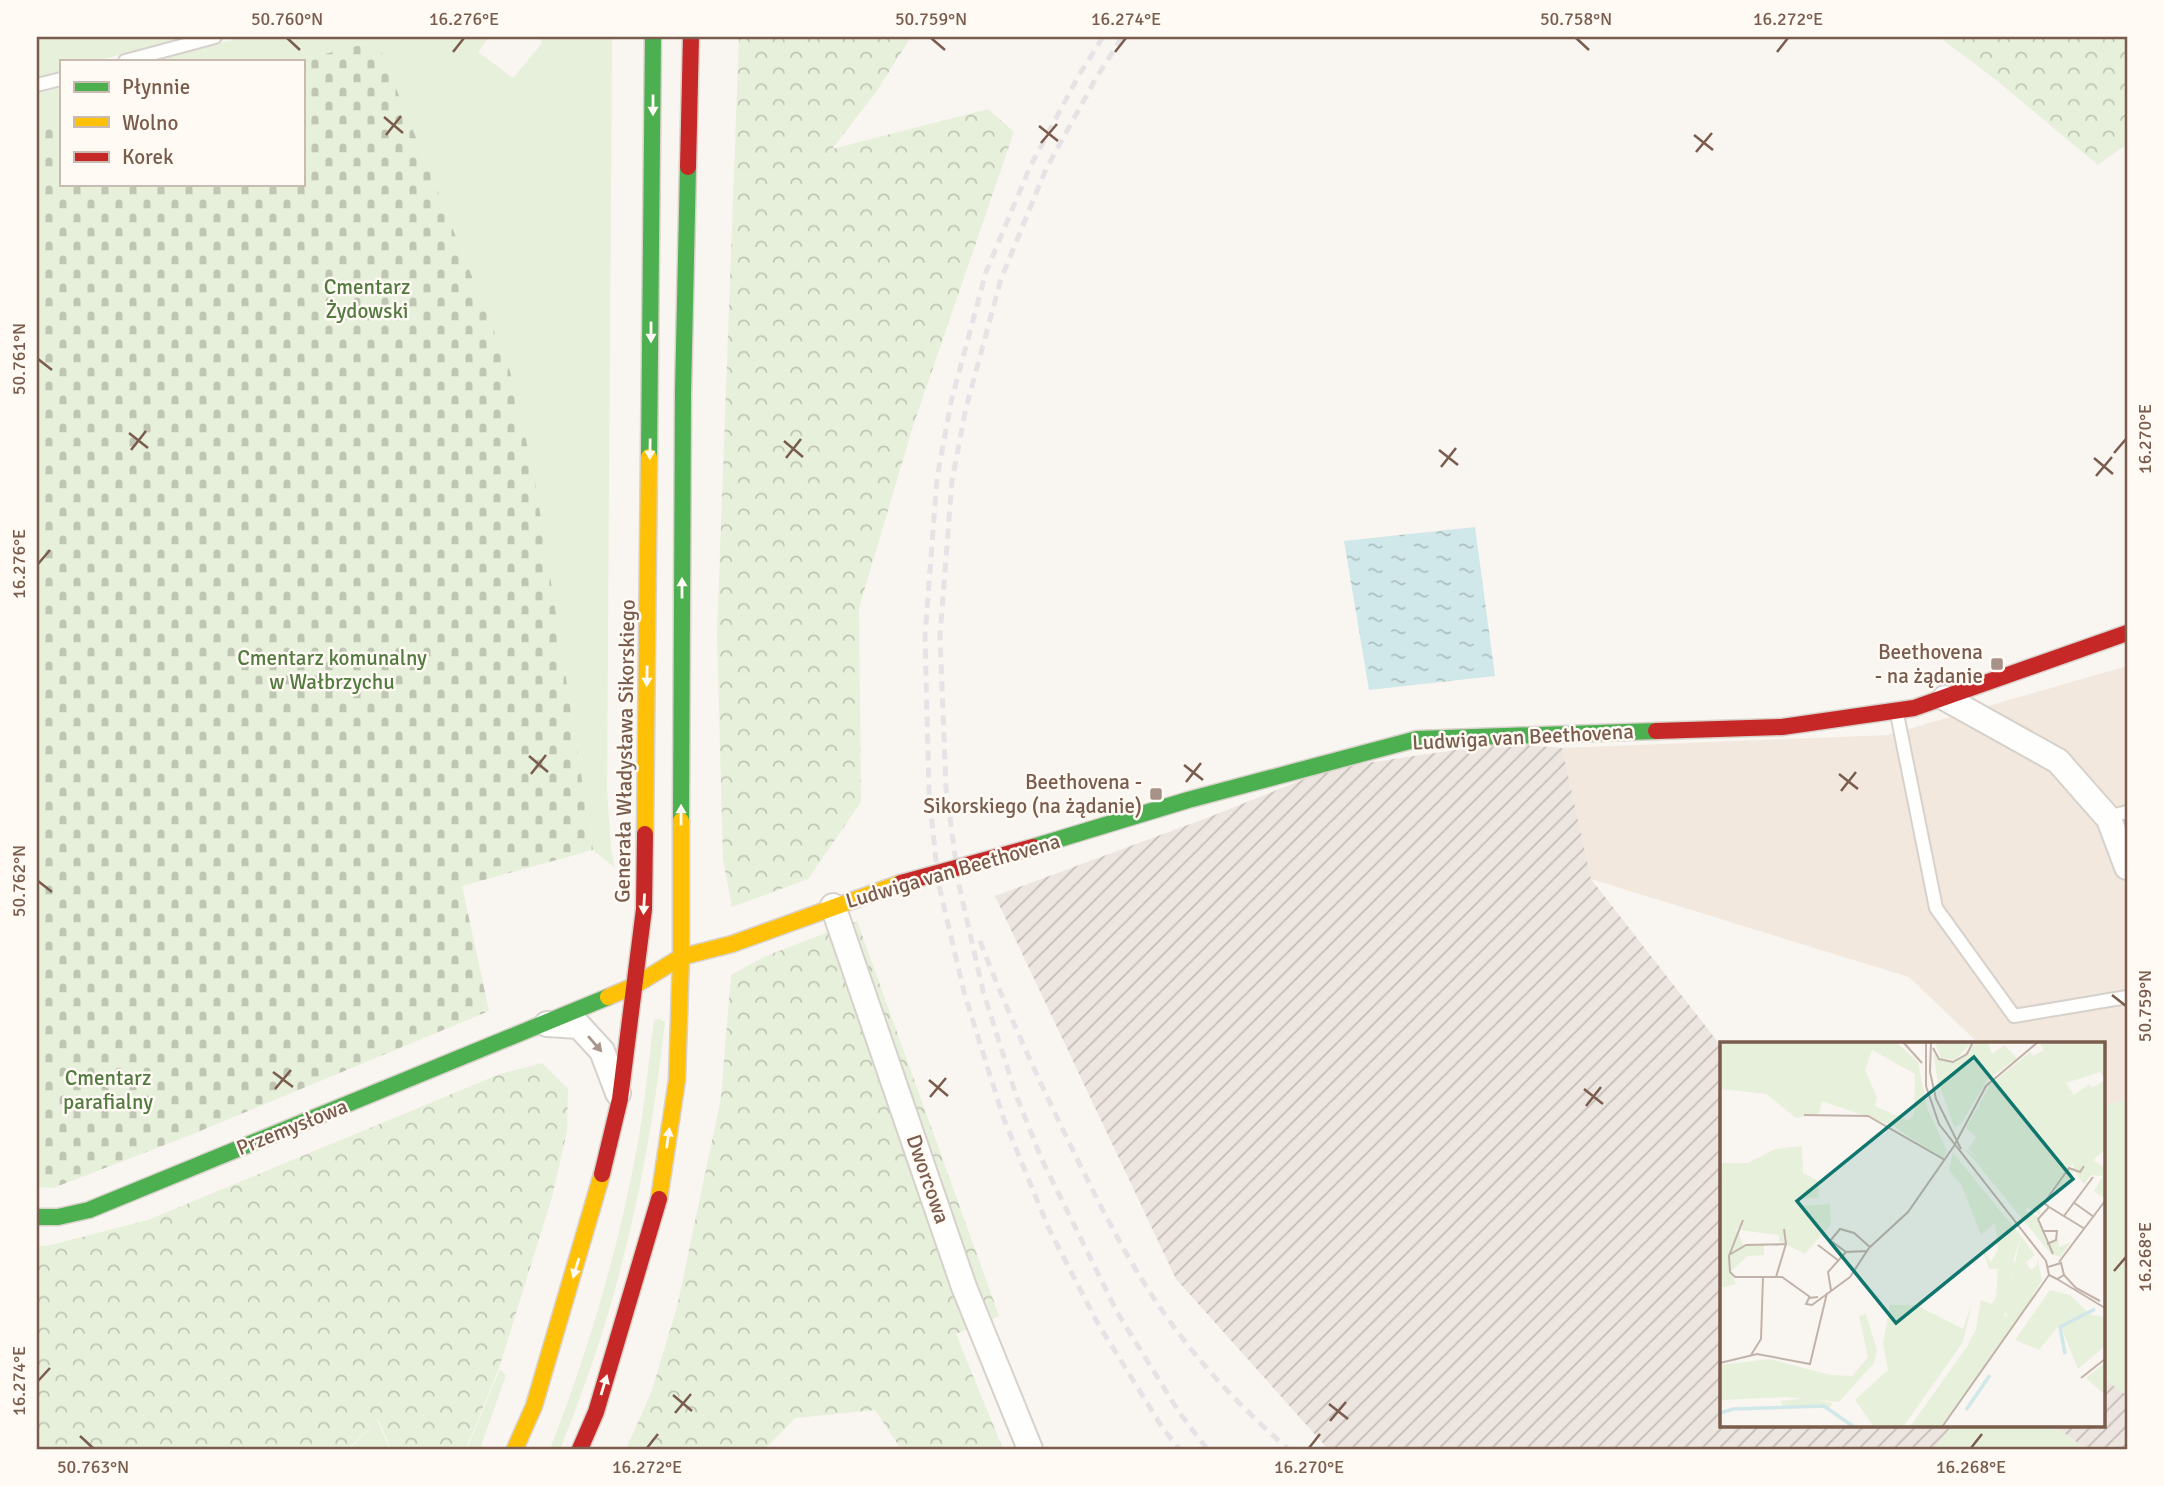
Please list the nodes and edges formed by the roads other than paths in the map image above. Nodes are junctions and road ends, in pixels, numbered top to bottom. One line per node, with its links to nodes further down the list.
1 (215, 37): 4 (lane)
2 (653, 37): 14 (main road, Generała Władysława Sikorskiego, one-way to 14)
3 (691, 37): 13 (main road, one-way to 3)
4 (129, 60)
5 (60, 79): 6 (lane)
6 (37, 85)
7 (2127, 633): 8 (main road, Ludwiga van Beethovena)
8 (1945, 698): 9 (main road, Ludwiga van Beethovena); 10 (street)
9 (1896, 710): 12 (main road, Ludwiga van Beethovena, bridge); 15 (lane)
10 (2117, 815): 11 (street)
11 (2127, 867)
12 (833, 906): 13 (main road, Ludwiga van Beethovena); 21 (street, Dworcowa)
13 (681, 957): 14 (main road, Ludwiga van Beethovena); 20 (main road, one-way to 13)
14 (634, 986): 16 (main road, Przemysłowa); 17 (main road, Generała Władysława Sikorskiego)
15 (2127, 997)
16 (543, 1023): 17 (street, Przemysłowa, one-way to 17); 18 (main road, Przemysłowa)
17 (620, 1099): 19 (main road, Generała Władysława Sikorskiego, one-way to 19)
18 (37, 1217)
19 (515, 1449)
20 (580, 1449)
21 (1030, 1449)

